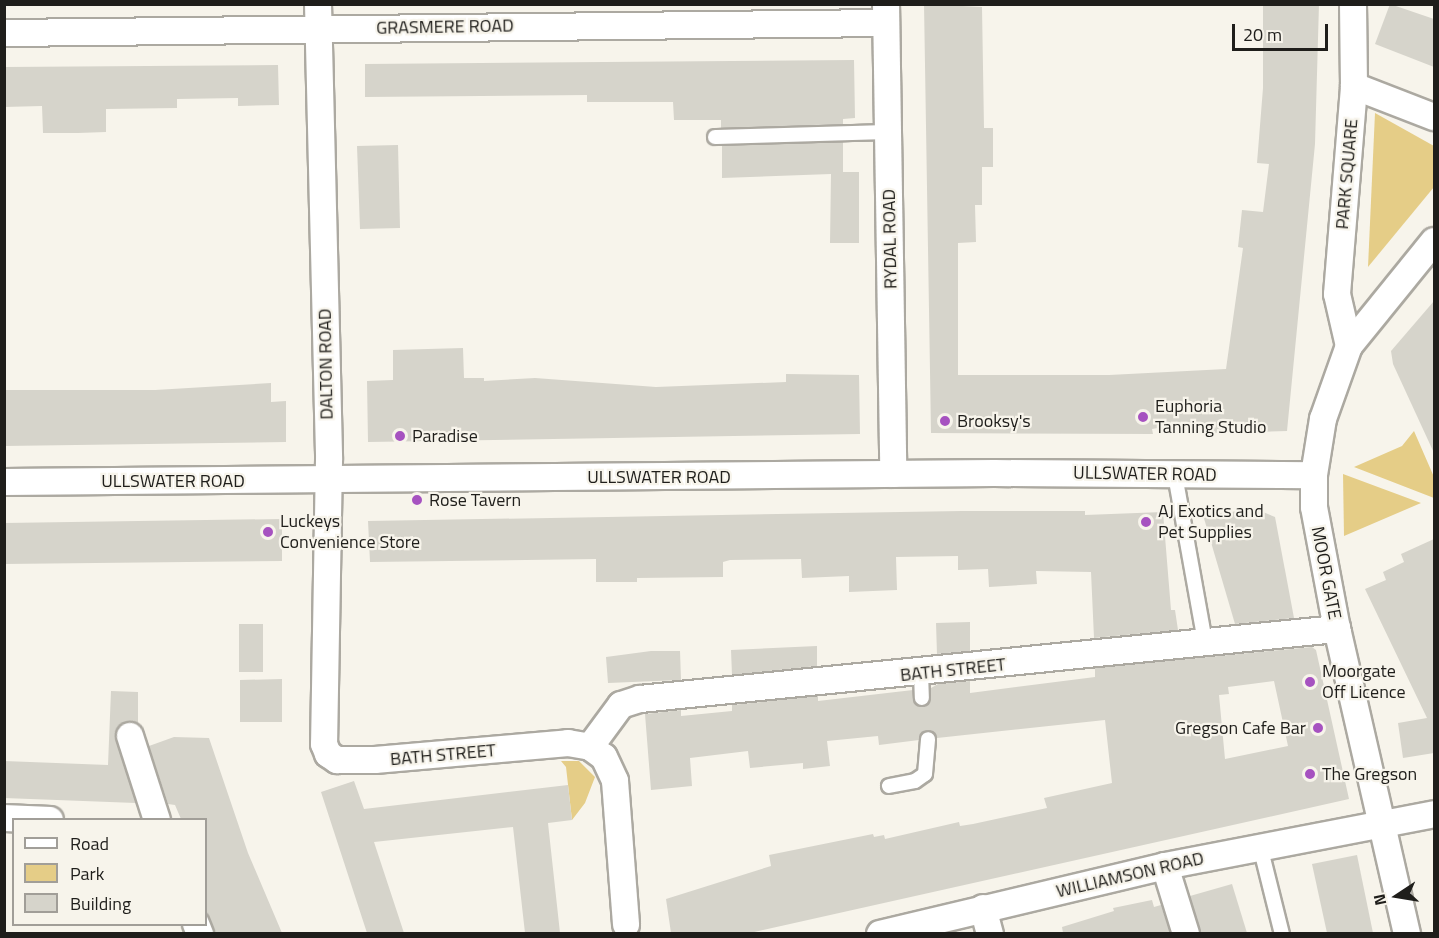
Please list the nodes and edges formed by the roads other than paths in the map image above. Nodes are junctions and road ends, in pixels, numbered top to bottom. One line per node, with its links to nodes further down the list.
1 (1353, 4): 5 (street, PARK SQUARE)
2 (886, 14): 3 (street, GRASMERE ROAD); 7 (street, RYDAL ROAD)
3 (318, 16): 4 (street, GRASMERE ROAD); 14 (street, DALTON ROAD)
4 (4, 33)
5 (1354, 86): 6 (street); 10 (street, PARK SQUARE)
6 (1434, 117)
7 (888, 132): 8 (lane); 11 (street, RYDAL ROAD)
8 (715, 136)
9 (1434, 241): 10 (street, MOOR GATE)
10 (1349, 346): 13 (street, MOOR GATE)
11 (893, 474): 12 (street, ULLSWATER ROAD); 14 (street, ULLSWATER ROAD)
12 (1175, 475): 13 (street, ULLSWATER ROAD); 17 (lane)
13 (1314, 475): 16 (street, MOOR GATE)
14 (328, 480): 15 (street, ULLSWATER ROAD); 18 (street, DALTON ROAD)
15 (4, 482)
16 (1337, 629): 17 (street, BATH STREET); 25 (street, MOOR GATE)
17 (1205, 642): 21 (street, BATH STREET)
18 (323, 724): 21 (street, BATH STREET)
19 (130, 736): 24 (street)
20 (928, 740): 22 (lane)
21 (590, 747): 29 (street)
22 (889, 786)
23 (1434, 814): 25 (street, WILLIAMSON ROAD)
24 (157, 818)
25 (1382, 822): 26 (street, WILLIAMSON ROAD); 34 (street, MOOR GATE)
26 (1260, 846): 27 (street, WILLIAMSON ROAD); 33 (lane)
27 (1165, 866): 28 (street, WILLIAMSON ROAD); 32 (street)
28 (983, 908): 30 (street, WILLIAMSON ROAD); 31 (street)
29 (626, 925)
30 (880, 933)
31 (990, 933)
32 (1186, 933)
33 (1282, 933)
34 (1407, 933)

